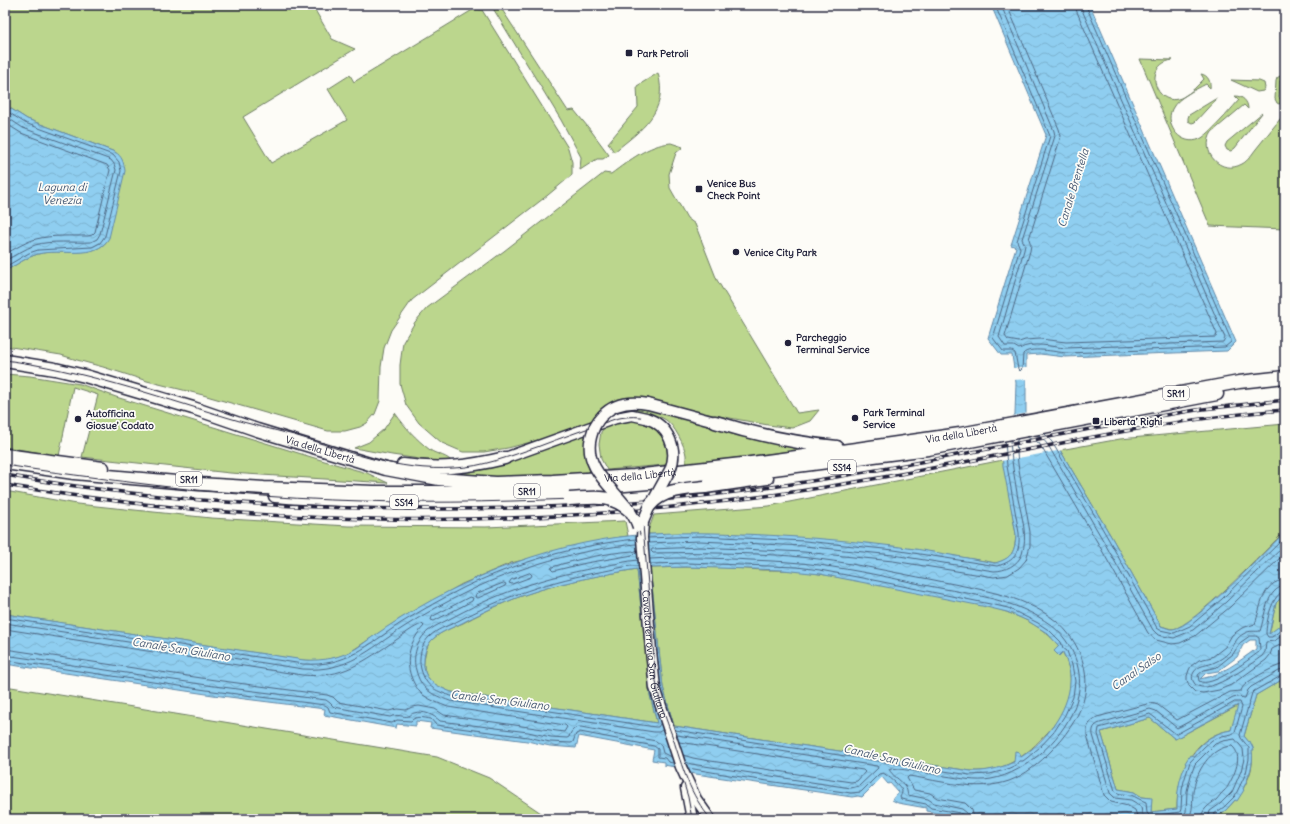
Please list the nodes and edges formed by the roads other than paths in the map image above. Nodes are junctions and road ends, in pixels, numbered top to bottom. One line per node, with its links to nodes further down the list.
1 (5, 362): 5 (highway, Via della Libertà / SR11)
2 (1285, 377): 4 (highway, Via della Libertà / SR11)
3 (1285, 385): 4 (highway, Via della Libertà / SR11)
4 (1068, 418): 7 (highway, Via della Libertà / SR11)
5 (228, 419): 8 (highway, Via della Libertà / SR11); 10 (highway, SS14)
6 (715, 422): 8 (highway, SS14); 15 (main road, Cavalcaferrovia San Giuliano / SS14, bridge)
7 (977, 435): 8 (highway, Via della Libertà / SR11); 13 (highway, Via della Libertà / SR11); 14 (highway, SS14, bridge)
8 (856, 449)
9 (5, 455): 13 (highway, SR11)
10 (505, 458): 14 (main road, Cavalcaferrovia San Giuliano / SS14, bridge)
11 (5, 463): 12 (highway, Via della Libertà / SR11)
12 (74, 473): 13 (highway, Via della Libertà / SR11); 15 (highway, SS14, bridge)
13 (374, 492)
14 (650, 505): 16 (main road, Cavalcaferrovia San Giuliano / SS14, bridge)
15 (629, 510): 16 (main road, Cavalcaferrovia San Giuliano / SS14, bridge)
16 (642, 538): 17 (main road, Cavalcaferrovia San Giuliano / SS14)
17 (682, 770): 18 (main road); 19 (main road)
18 (692, 819)
19 (710, 819)

